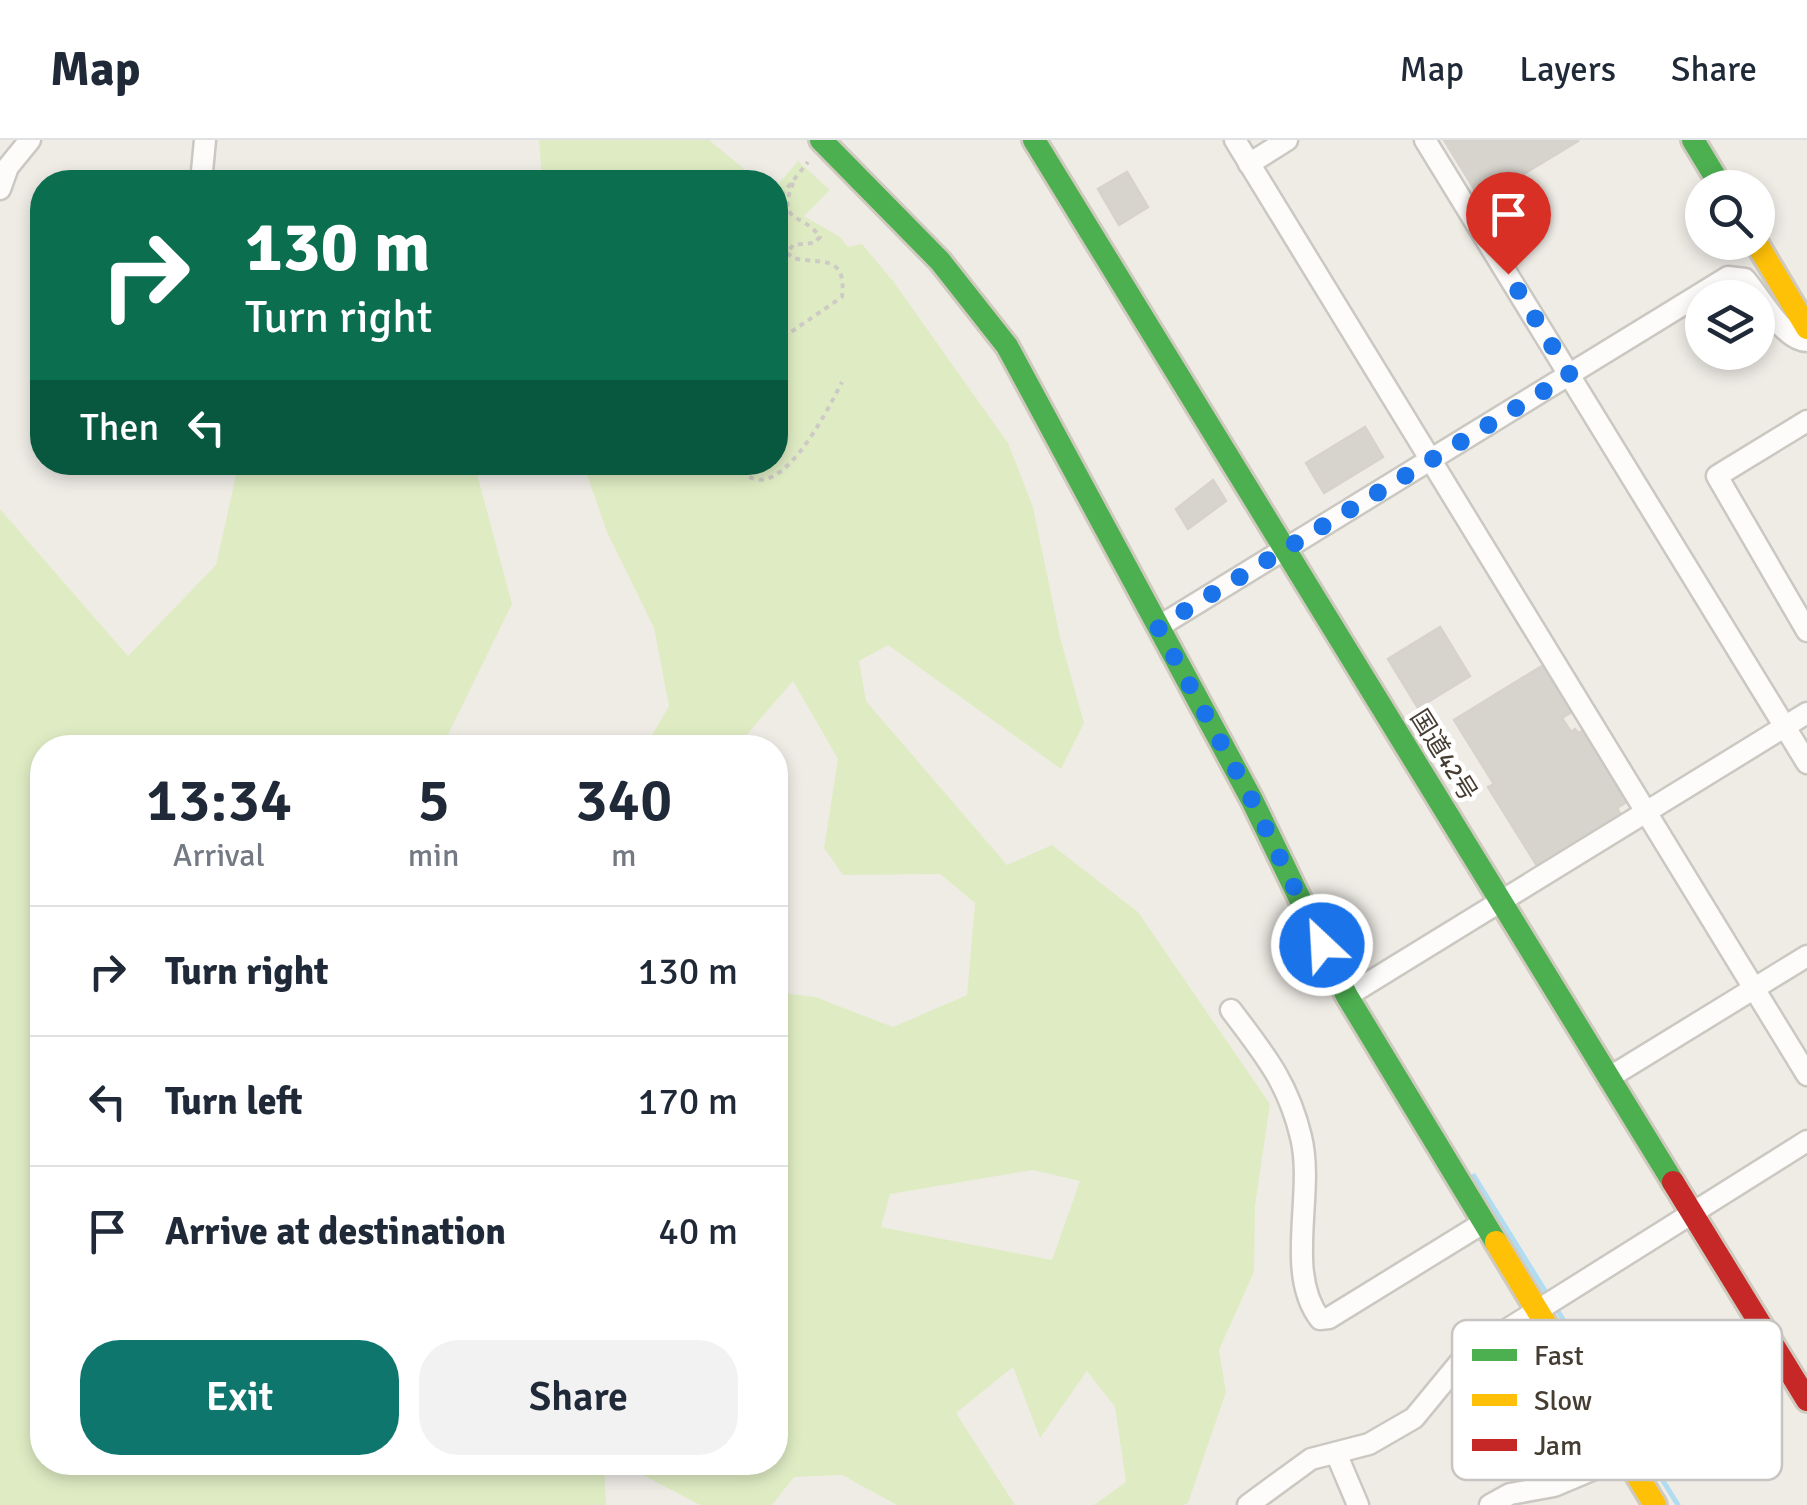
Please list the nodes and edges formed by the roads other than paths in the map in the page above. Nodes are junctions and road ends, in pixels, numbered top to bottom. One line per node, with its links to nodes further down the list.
1 (30, 140): 12 (street)
2 (204, 140): 10 (street)
3 (1034, 140): 19 (main road, 国道42号)
4 (1235, 140): 9 (street)
5 (1286, 140): 9 (street)
6 (1425, 140): 16 (street)
7 (1693, 140): 11 (main road)
8 (822, 141): 20 (main road)
9 (1249, 164): 18 (street)
10 (203, 170)
11 (1711, 170)
12 (0, 188)
13 (1767, 260): 14 (main road)
14 (1807, 328)
15 (1807, 340): 16 (street)
16 (1570, 375): 18 (street); 23 (street)
17 (1807, 420): 21 (street)
18 (1430, 460): 19 (street); 25 (street)
19 (1284, 548): 20 (street); 26 (main road, 国道42号)
20 (1158, 627): 29 (main road)
21 (1807, 632)
22 (1807, 713): 23 (street)
23 (1785, 727): 24 (street); 25 (street)
24 (1807, 762)
25 (1646, 813): 26 (street); 28 (street)
26 (1502, 901): 29 (street); 32 (main road, 国道42号)
27 (1807, 956): 28 (street)
28 (1754, 989): 31 (street); 32 (street)
29 (1347, 996): 35 (main road)
30 (1231, 1010): 35 (street)
31 (1807, 1074)
32 (1610, 1077): 34 (main road, 国道42号)
33 (1807, 1141): 34 (street)
34 (1692, 1213): 36 (street); 39 (main road, 国道42号)
35 (1483, 1224): 36 (main road)
36 (1536, 1310): 37 (street); 38 (main road)
37 (1521, 1320)
38 (1542, 1320)
39 (1758, 1320)
40 (1782, 1359): 42 (main road, 国道42号)
41 (1452, 1372): 43 (street)
42 (1807, 1400)
43 (1336, 1453): 46 (street); 47 (street)
44 (1568, 1480): 48 (street)
45 (1640, 1480): 49 (main road)
46 (1248, 1505)
47 (1358, 1505)
48 (1490, 1505)
49 (1656, 1505)

